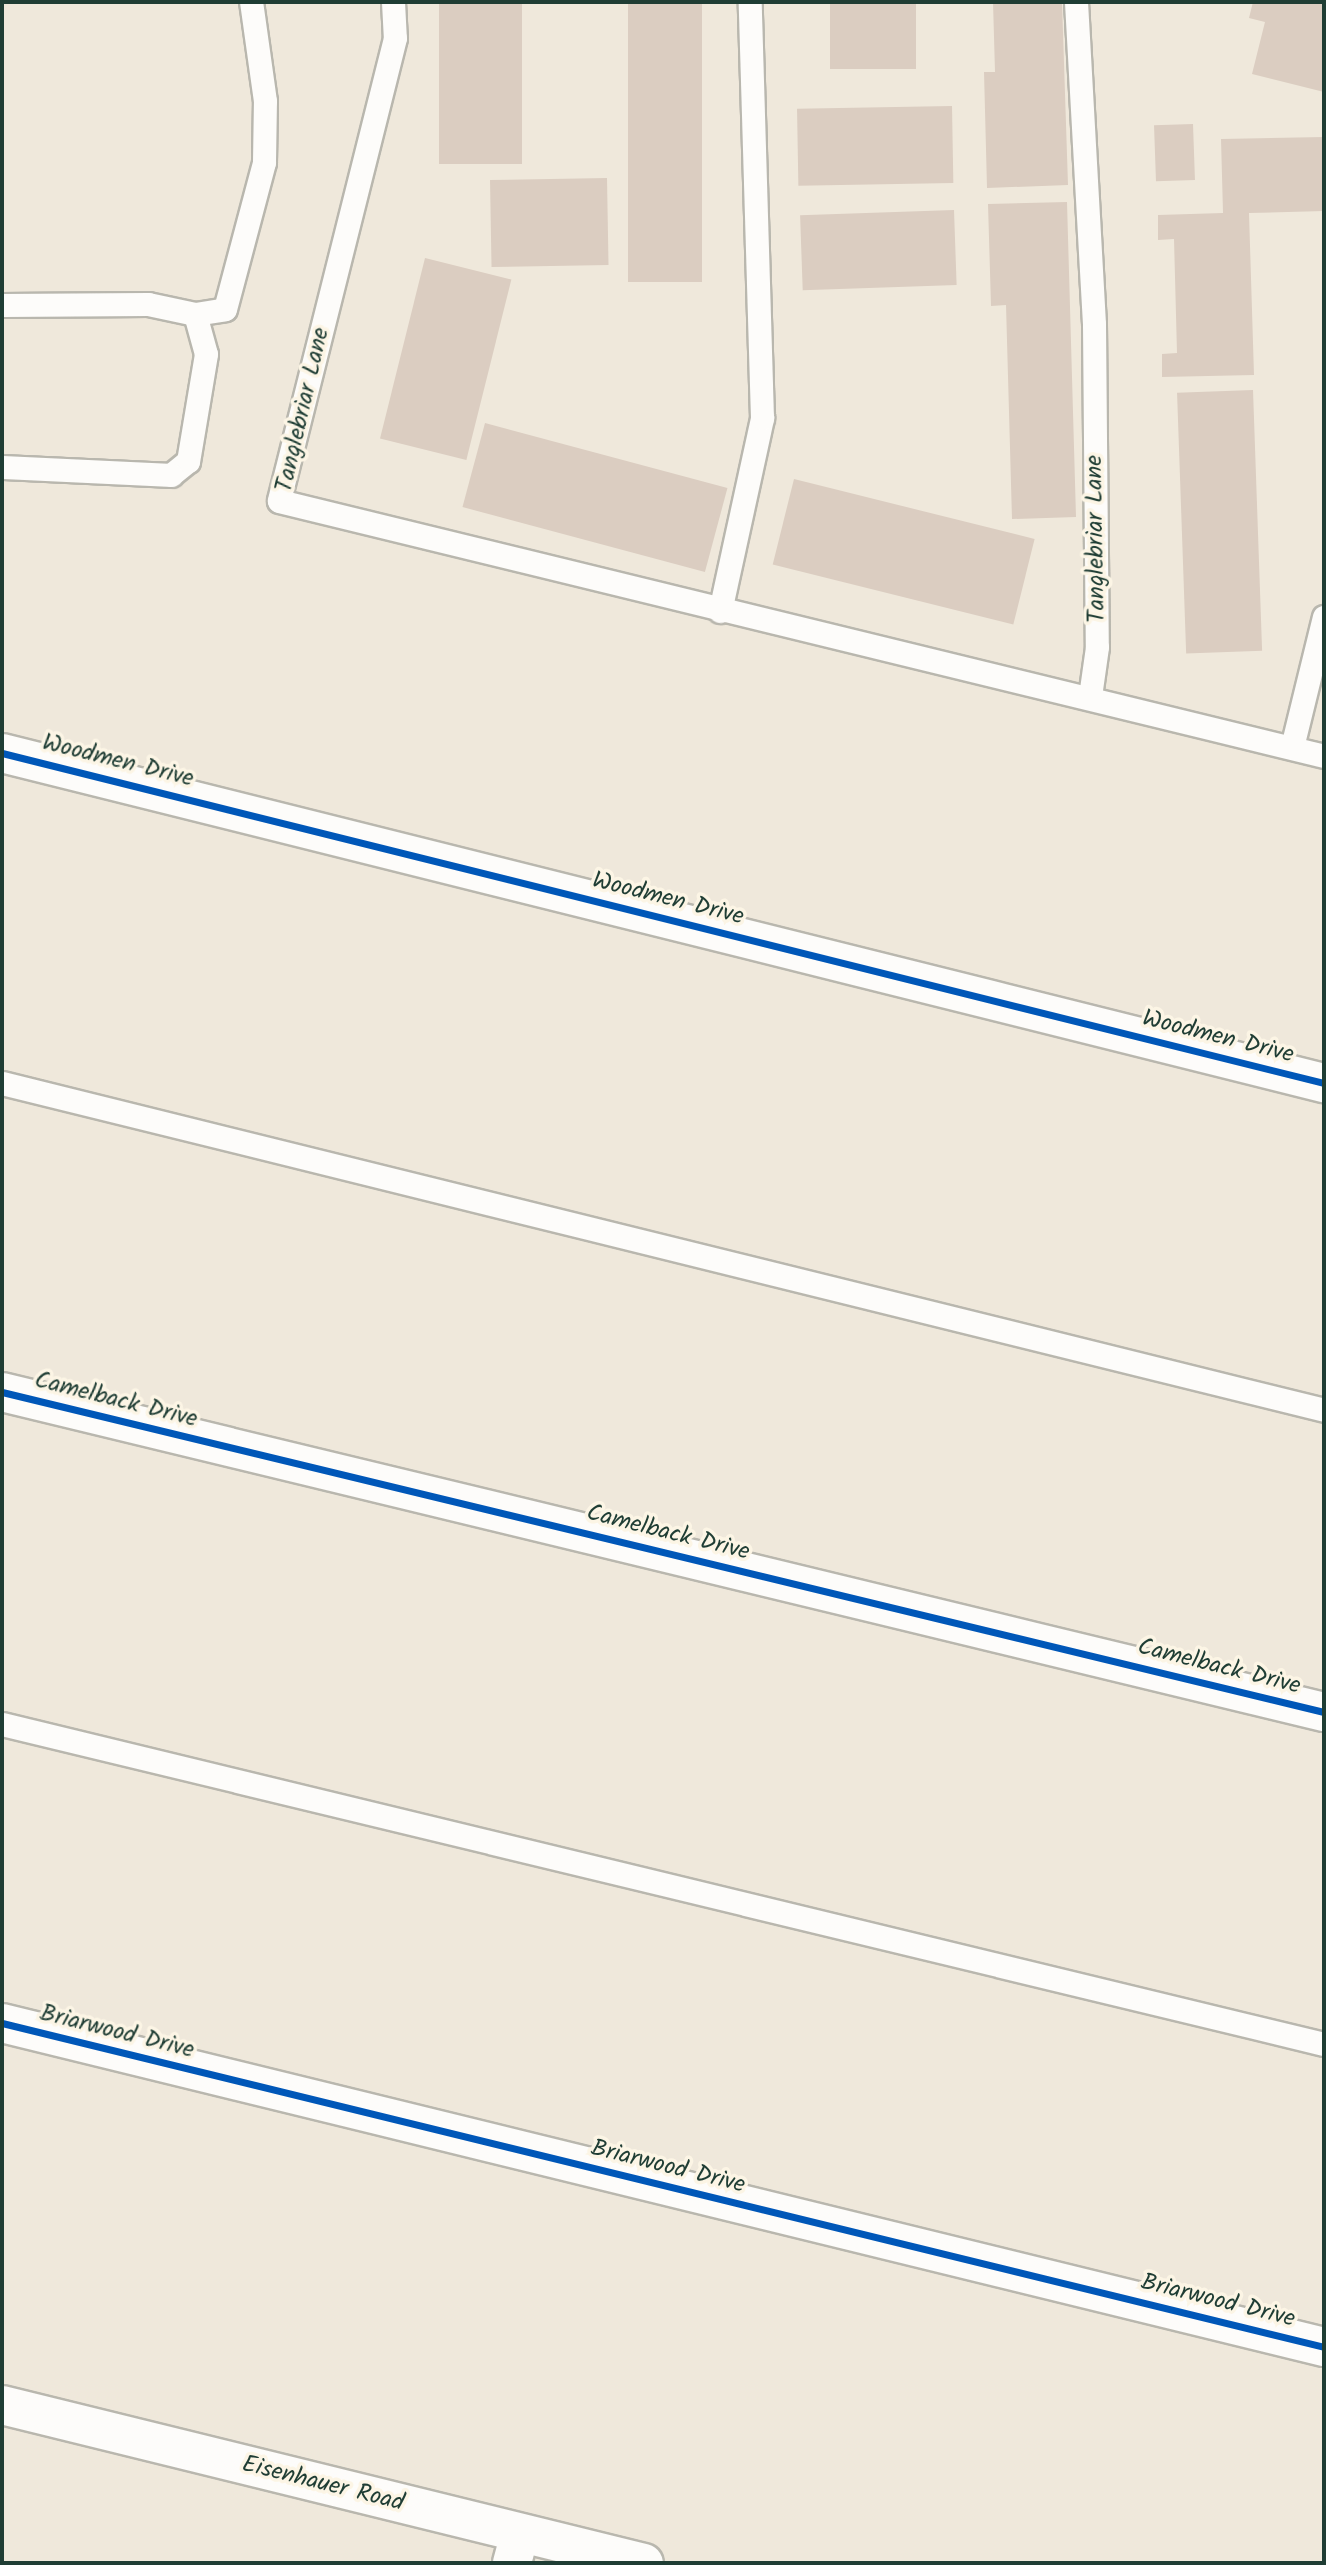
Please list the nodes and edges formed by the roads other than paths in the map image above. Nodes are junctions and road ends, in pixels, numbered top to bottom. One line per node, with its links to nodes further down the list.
1 (251, 2): 6 (lane)
2 (393, 2): 8 (lane, Tanglebriar Lane)
3 (750, 2): 8 (lane)
4 (1076, 2): 10 (lane, Tanglebriar Lane)
5 (2, 305): 6 (lane)
6 (195, 314): 7 (lane)
7 (2, 467)
8 (720, 611): 10 (lane, Tanglebriar Lane)
9 (1324, 617): 11 (lane)
10 (1090, 696): 11 (lane)
11 (1292, 747): 13 (lane)
12 (2, 752): 15 (street, Woodmen Drive)
13 (1324, 756)
14 (2, 1083): 17 (lane)
15 (1324, 1083)
16 (2, 1392): 18 (street, Camelback Drive)
17 (1324, 1410)
18 (1324, 1712)
19 (2, 1724): 21 (lane)
20 (2, 2023): 22 (street, Briarwood Drive)
21 (1324, 2044)
22 (1324, 2347)
23 (2, 2405): 24 (street, Eisenhauer Road)
24 (516, 2548): 25 (street, Eisenhauer Road)
25 (644, 2563)

